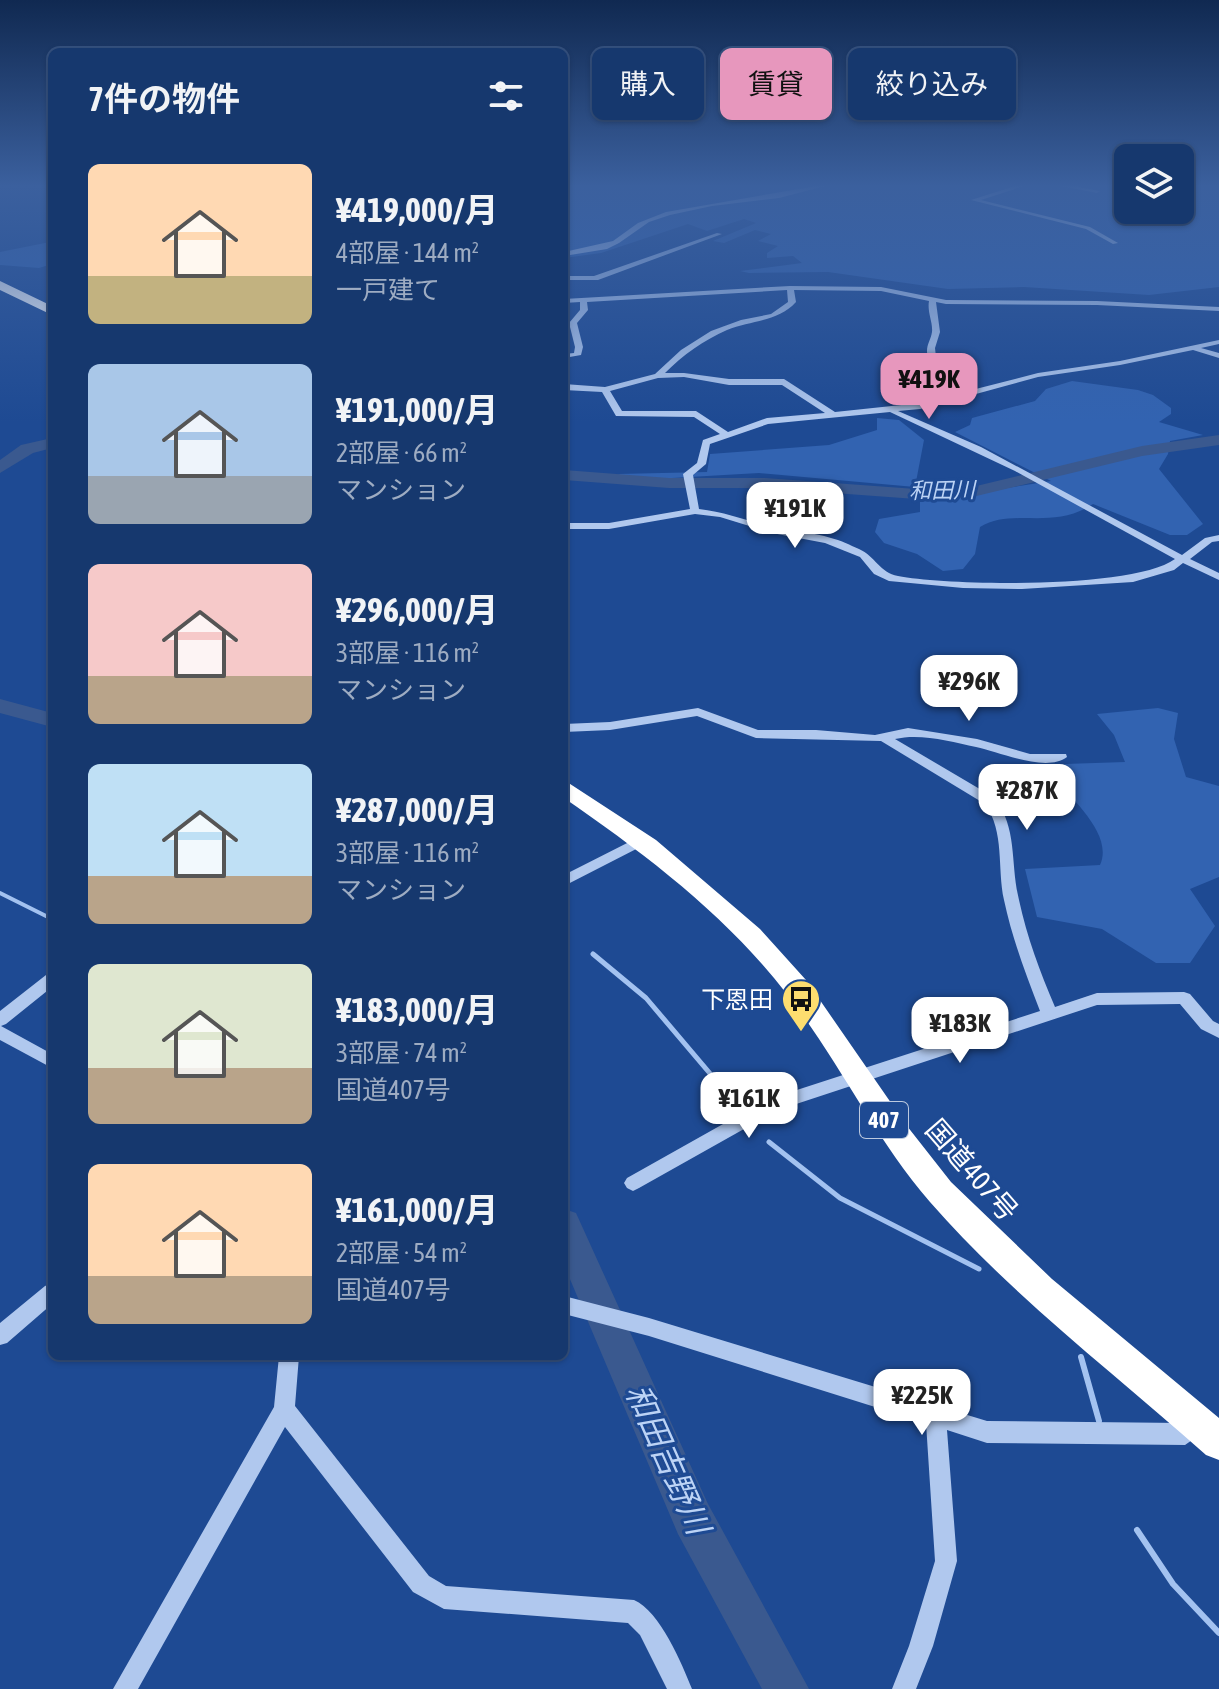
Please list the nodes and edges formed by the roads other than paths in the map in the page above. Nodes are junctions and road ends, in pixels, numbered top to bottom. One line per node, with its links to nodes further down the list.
1 (632, 265): 3 (street)
2 (568, 278): 3 (street)
3 (595, 278): 6 (street)
4 (790, 288): 6 (street); 9 (street); 16 (street)
5 (3, 289): 10 (highway)
6 (619, 298): 7 (street)
7 (583, 299): 8 (street); 14 (street)
8 (568, 301)
9 (932, 301): 11 (street); 19 (street)
10 (48, 309)
11 (1219, 309)
12 (1219, 342): 13 (street)
13 (1188, 347): 15 (street); 19 (street)
14 (568, 356)
15 (1219, 356)
16 (658, 376): 18 (street); 21 (street)
17 (568, 387): 18 (street)
18 (605, 390): 22 (street)
19 (961, 398): 20 (street)
20 (890, 410): 21 (street); 26 (street)
21 (834, 415): 22 (street)
22 (724, 433): 23 (street)
23 (695, 511): 24 (street); 26 (street)
24 (568, 526)
25 (1219, 538): 26 (street)
26 (1184, 560): 27 (street)
27 (1219, 577)
28 (568, 728): 29 (street)
29 (883, 737): 30 (street); 35 (street)
30 (1061, 757)
31 (568, 790): 32 (highway, 国道407号 / 407)
32 (639, 842): 33 (street); 40 (highway, 国道407号 / 407)
33 (568, 879)
34 (48, 982): 36 (street)
35 (1050, 1015): 38 (street); 40 (street)
36 (0, 1020)
37 (0, 1032): 39 (street)
38 (1219, 1032)
39 (48, 1060)
40 (857, 1078): 41 (street); 48 (highway, 国道407号 / 407)
41 (633, 1183)
42 (48, 1295): 44 (street)
43 (568, 1306): 47 (street)
44 (0, 1336)
45 (289, 1360): 46 (street)
46 (284, 1409): 49 (street); 50 (street)
47 (936, 1417): 48 (street); 51 (street)
48 (1209, 1433)
49 (125, 1689)
50 (680, 1689)
51 (904, 1689)

